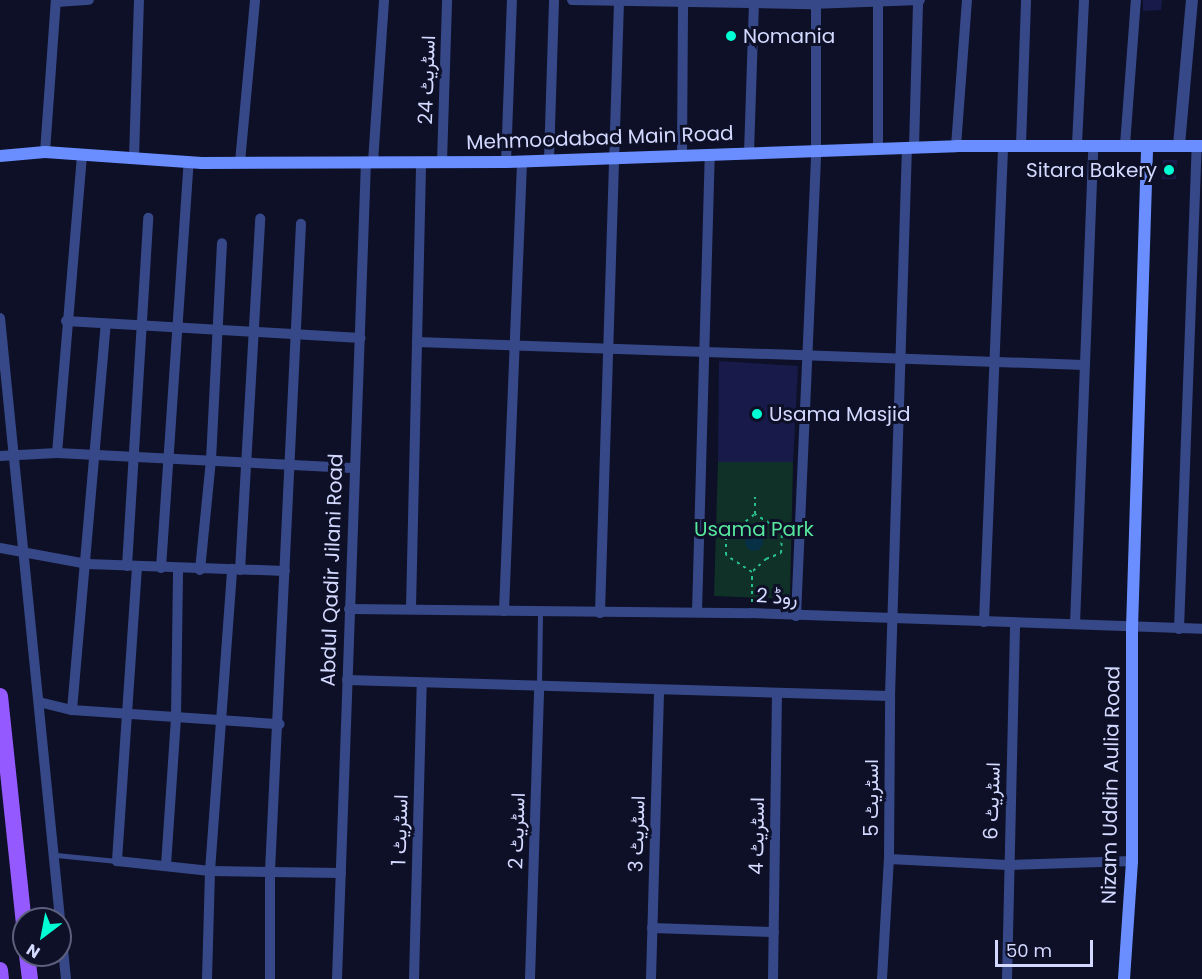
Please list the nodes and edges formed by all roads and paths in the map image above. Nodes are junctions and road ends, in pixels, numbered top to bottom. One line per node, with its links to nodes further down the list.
1 (89, 0): 17 (street)
2 (139, 0): 39 (street)
3 (255, 0): 44 (street)
4 (384, 0): 45 (street, Abdul Qadir Jilani Road)
5 (447, 0): 47 (street, اسٹریٹ 24)
6 (512, 0): 48 (street)
7 (554, 0): 41 (street)
8 (572, 0): 9 (street)
9 (619, 0): 10 (street); 40 (street)
10 (683, 0): 18 (street); 37 (street)
11 (919, 0): 19 (street); 30 (street, اسٹریٹ 5)
12 (967, 0): 25 (street)
13 (1026, 0): 22 (street)
14 (1084, 0): 21 (street)
15 (1136, 0): 27 (street)
16 (1192, 0): 24 (street)
17 (57, 1): 33 (street)
18 (751, 1): 20 (street); 34 (street)
19 (878, 1): 20 (street); 31 (street)
20 (813, 3): 32 (street)
21 (1077, 144): 22 (main road, Mehmoodabad Main Road); 23 (main road, Mehmoodabad Main Road)
22 (1021, 145): 26 (main road, Mehmoodabad Main Road)
23 (1093, 145): 27 (main road, Mehmoodabad Main Road); 70 (street)
24 (1179, 145): 28 (main road, Mehmoodabad Main Road); 29 (main road, Mehmoodabad Main Road)
25 (957, 146): 26 (main road, Mehmoodabad Main Road); 30 (main road, Mehmoodabad Main Road)
26 (1003, 146): 69 (street)
27 (1125, 146): 28 (main road, Mehmoodabad Main Road)
28 (1147, 146): 105 (main road, Nizam Uddin Aulia Road)
29 (1199, 146): 52 (street)
30 (911, 147): 31 (main road, Mehmoodabad Main Road); 68 (street, اسٹریٹ 5)
31 (878, 148): 32 (main road, Mehmoodabad Main Road)
32 (816, 150): 34 (main road, Mehmoodabad Main Road); 67 (street)
33 (45, 152): 36 (main road, Mehmoodabad Main Road); 38 (main road, Mehmoodabad Main Road)
34 (749, 153): 35 (main road, Mehmoodabad Main Road)
35 (710, 154): 37 (main road, Mehmoodabad Main Road); 66 (street)
36 (82, 155): 39 (main road, Mehmoodabad Main Road); 55 (street)
37 (682, 155): 40 (main road, Mehmoodabad Main Road)
38 (0, 156)
39 (134, 158): 43 (main road, Mehmoodabad Main Road)
40 (616, 158): 41 (main road, Mehmoodabad Main Road); 65 (street)
41 (549, 160): 42 (main road, Mehmoodabad Main Road)
42 (522, 161): 48 (main road, Mehmoodabad Main Road); 64 (street)
43 (189, 162): 44 (main road, Mehmoodabad Main Road); 58 (street)
44 (240, 162): 45 (main road, Mehmoodabad Main Road)
45 (369, 162): 46 (main road, Mehmoodabad Main Road); 62 (street, Abdul Qadir Jilani Road)
46 (421, 162): 47 (main road, Mehmoodabad Main Road); 63 (street)
47 (442, 162): 48 (main road, Mehmoodabad Main Road)
48 (506, 162)
49 (148, 218): 57 (street)
50 (260, 219): 60 (street)
51 (301, 224): 61 (street)
52 (1196, 241): 106 (street)
53 (222, 243): 59 (street)
54 (0, 318): 71 (street)
55 (66, 321): 56 (street); 72 (street)
56 (106, 324): 57 (street); 73 (street)
57 (143, 326): 58 (street); 75 (street)
58 (180, 328): 59 (street); 76 (street)
59 (218, 330): 60 (street); 77 (street)
60 (254, 332): 61 (street); 78 (street)
61 (294, 334): 62 (street); 79 (street)
62 (361, 338): 80 (street, Abdul Qadir Jilani Road)
63 (417, 342): 64 (street); 94 (street)
64 (514, 344): 65 (street); 96 (street)
65 (608, 350): 66 (street); 99 (street)
66 (704, 353): 67 (street); 98 (street)
67 (807, 357): 68 (street); 100 (street)
68 (898, 359): 69 (street); 101 (street, اسٹریٹ 5)
69 (993, 360): 70 (street); 102 (street)
70 (1084, 365): 104 (street)
71 (11, 453): 72 (street); 74 (street); 84 (street)
72 (57, 453): 73 (street)
73 (96, 455): 75 (street); 85 (street)
74 (0, 456)
75 (135, 456): 76 (street); 86 (street)
76 (171, 458): 77 (street); 87 (street)
77 (211, 460): 78 (street); 90 (street)
78 (249, 462): 79 (street); 88 (street)
79 (290, 465): 80 (street); 91 (street)
80 (352, 468): 95 (street, Abdul Qadir Jilani Road)
81 (755, 497): 82 (path)
82 (755, 514): 92 (path); 92 (path)
83 (0, 548): 84 (street)
84 (21, 550): 85 (street); 115 (street)
85 (87, 564): 86 (street); 116 (street)
86 (132, 566): 87 (street); 117 (street)
87 (162, 568): 89 (street)
88 (236, 569): 90 (street); 91 (street); 119 (street)
89 (178, 570): 90 (street); 118 (street)
90 (200, 570)
91 (285, 571): 120 (street)
92 (752, 572): 93 (path)
93 (752, 593)
94 (411, 608): 95 (street, روڈ 2); 96 (street, روڈ 2)
95 (349, 609): 108 (street, Abdul Qadir Jilani Road)
96 (504, 611): 97 (street, روڈ 2)
97 (540, 611): 99 (street, روڈ 2); 110 (lane)
98 (697, 612): 99 (street, روڈ 2); 100 (street, روڈ 2)
99 (600, 613)
100 (796, 616): 101 (street, روڈ 2)
101 (892, 618): 102 (street, روڈ 2); 114 (street, اسٹریٹ 5)
102 (984, 622): 103 (street, روڈ 2)
103 (1015, 623): 104 (street, روڈ 2); 126 (street, اسٹریٹ 6)
104 (1075, 624): 105 (street, روڈ 2)
105 (1132, 628): 106 (street, روڈ 2); 124 (main road, Nizam Uddin Aulia Road)
106 (1179, 629): 107 (street, روڈ 2)
107 (1202, 629)
108 (347, 680): 109 (street); 129 (street, Abdul Qadir Jilani Road)
109 (422, 683): 110 (street); 139 (street, اسٹریٹ 1)
110 (539, 685): 111 (street); 140 (street, اسٹریٹ 2)
111 (659, 690): 112 (street); 131 (street, اسٹریٹ 3)
112 (777, 694): 114 (street); 132 (street, اسٹریٹ 4)
113 (0, 696): 130 (main road)
114 (890, 696): 122 (street, اسٹریٹ 5)
115 (39, 702): 116 (street); 121 (street)
116 (72, 710): 117 (street)
117 (130, 714): 118 (street); 123 (street)
118 (176, 717): 119 (street); 125 (street)
119 (224, 720): 120 (street); 127 (street)
120 (280, 724): 128 (street)
121 (56, 855): 123 (lane); 135 (street)
122 (889, 860): 126 (street); 143 (street, اسٹریٹ 5)
123 (117, 861): 125 (street)
124 (1132, 861): 126 (street); 145 (main road, Nizam Uddin Aulia Road)
125 (166, 865): 127 (street)
126 (1008, 865): 144 (street, اسٹریٹ 6)
127 (210, 871): 128 (street); 136 (street)
128 (270, 871): 129 (street); 137 (street)
129 (341, 873): 138 (street, Abdul Qadir Jilani Road)
130 (22, 907)
131 (652, 928): 132 (street); 141 (street, اسٹریٹ 3)
132 (774, 932): 142 (street, اسٹریٹ 4)
133 (0, 970): 134 (main road)
134 (1, 979)
135 (66, 979)
136 (207, 979)
137 (270, 979)
138 (337, 979)
139 (414, 979)
140 (530, 979)
141 (651, 979)
142 (773, 979)
143 (882, 979)
144 (1007, 979)
145 (1124, 979)

